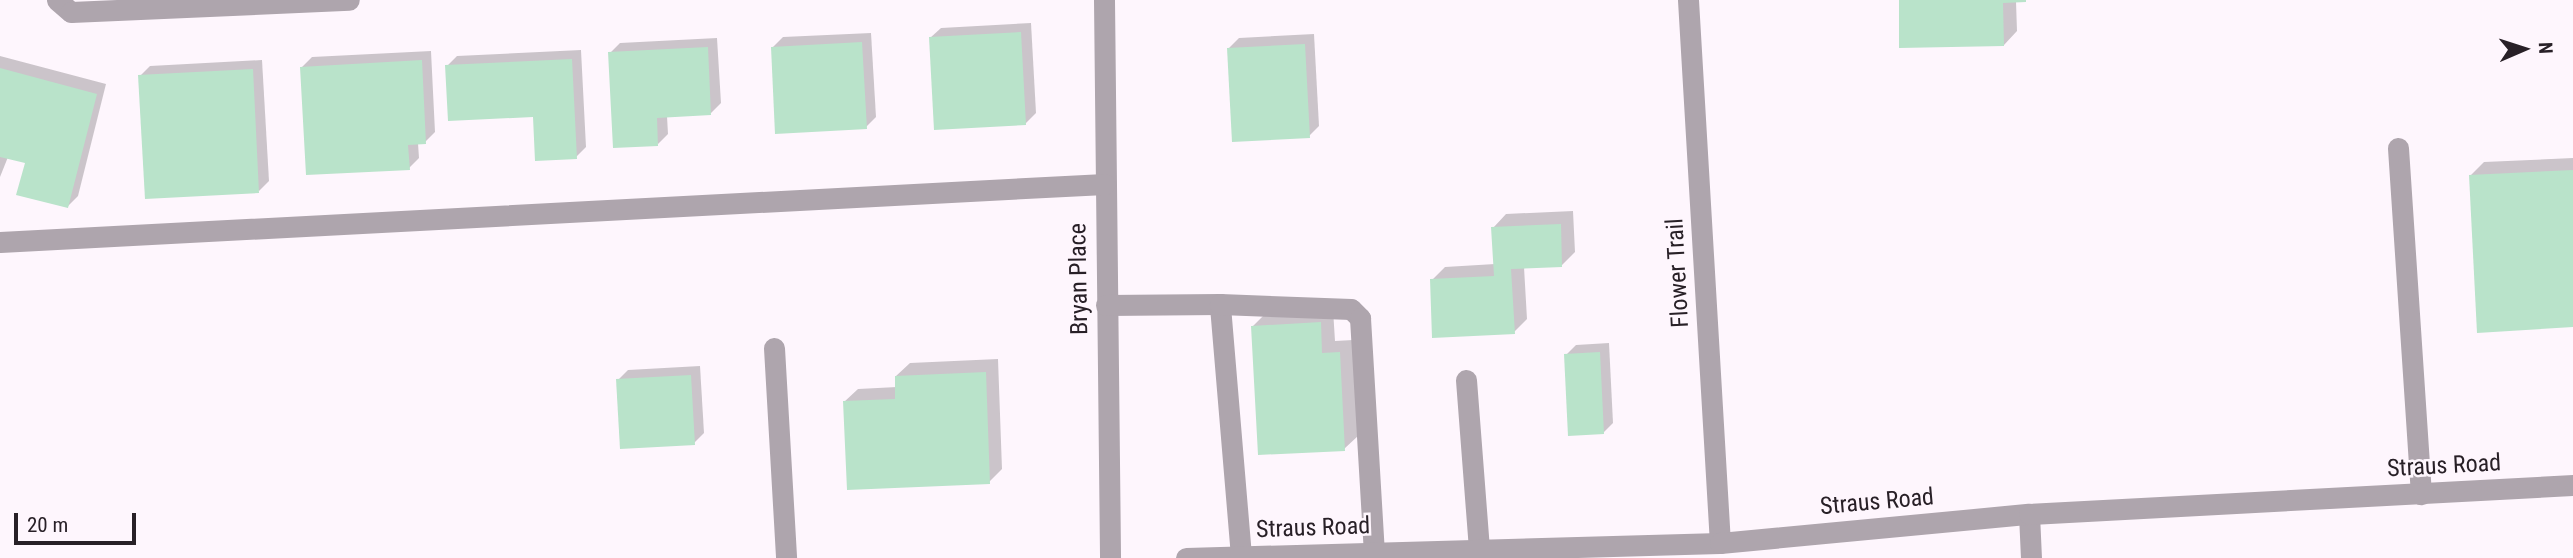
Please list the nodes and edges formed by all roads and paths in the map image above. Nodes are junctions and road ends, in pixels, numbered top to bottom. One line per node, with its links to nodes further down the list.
1 (349, 0): 4 (street)
2 (1104, 0): 7 (street, Bryan Place)
3 (1688, 0): 16 (street, Flower Trail)
4 (279, 2): 5 (street)
5 (64, 6)
6 (2398, 148): 14 (street)
7 (1104, 184): 8 (street); 10 (street, Bryan Place)
8 (0, 242)
9 (1220, 304): 10 (street); 18 (street); 19 (street)
10 (1106, 306): 21 (street, Bryan Place)
11 (774, 348): 20 (street)
12 (1466, 380): 17 (street)
13 (2573, 485): 14 (street, Straus Road)
14 (2421, 494): 15 (street, Straus Road)
15 (2029, 514): 16 (street, Straus Road); 23 (street)
16 (1720, 543): 17 (street, Straus Road)
17 (1479, 550): 18 (street, Straus Road)
18 (1374, 553): 19 (street, Straus Road)
19 (1241, 556): 22 (street, Straus Road)
20 (786, 558)
21 (1110, 558)
22 (1186, 558)
23 (2031, 558)

